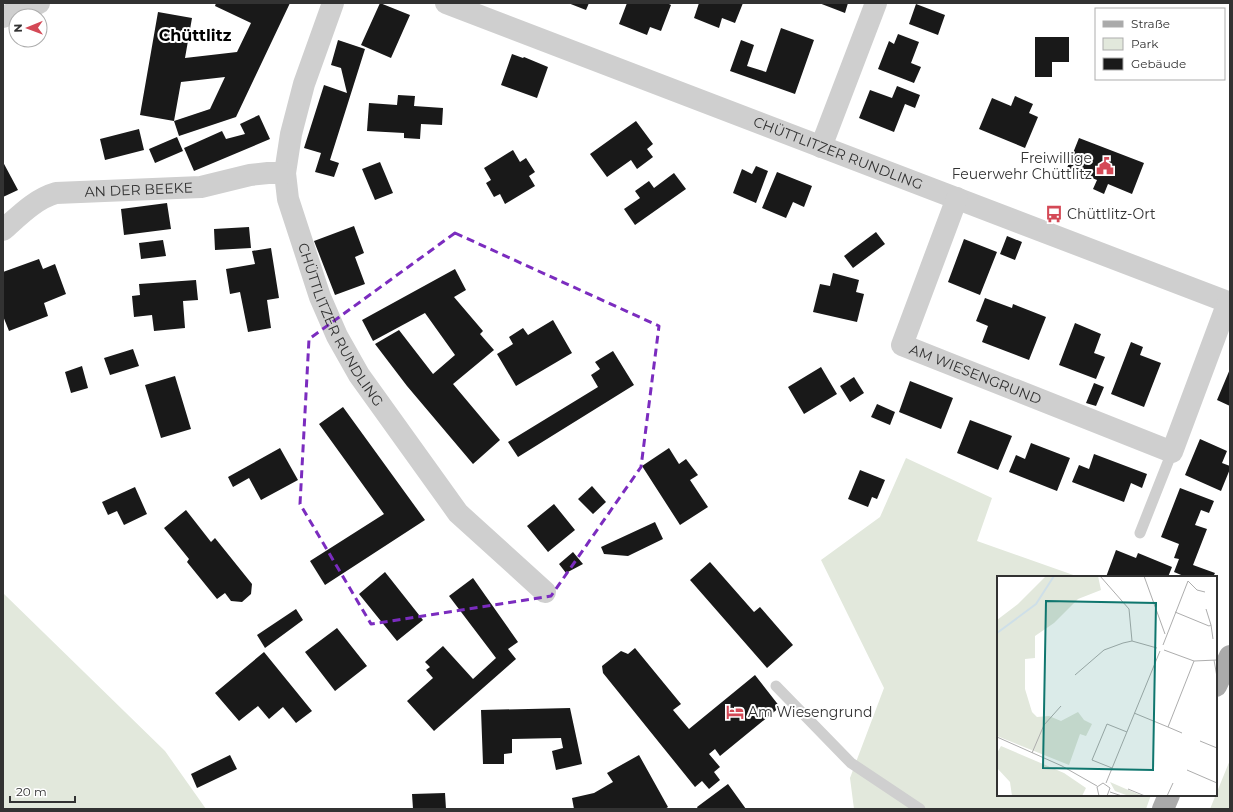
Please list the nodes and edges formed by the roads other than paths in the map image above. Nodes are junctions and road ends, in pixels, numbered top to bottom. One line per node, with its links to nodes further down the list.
1 (39, 3): 5 (street)
2 (333, 3): 7 (street, CHÜTTLITZER RUNDLING)
3 (446, 3): 6 (street, CHÜTTLITZER RUNDLING)
4 (876, 3): 6 (street)
5 (3, 17)
6 (821, 147): 8 (street, CHÜTTLITZER RUNDLING)
7 (285, 173): 9 (street, AN DER BEEKE); 13 (street, CHÜTTLITZER RUNDLING)
8 (957, 198): 10 (street, CHÜTTLITZER RUNDLING); 11 (street, AM WIESENGRUND)
9 (3, 230)
10 (1229, 303): 11 (street)
11 (1172, 452): 12 (lane)
12 (1140, 533)
13 (545, 592)
14 (1230, 656): 15 (main road)
15 (1217, 684)
16 (776, 686): 18 (lane)
17 (1169, 796): 19 (main road)
18 (920, 809)
19 (1163, 809)

